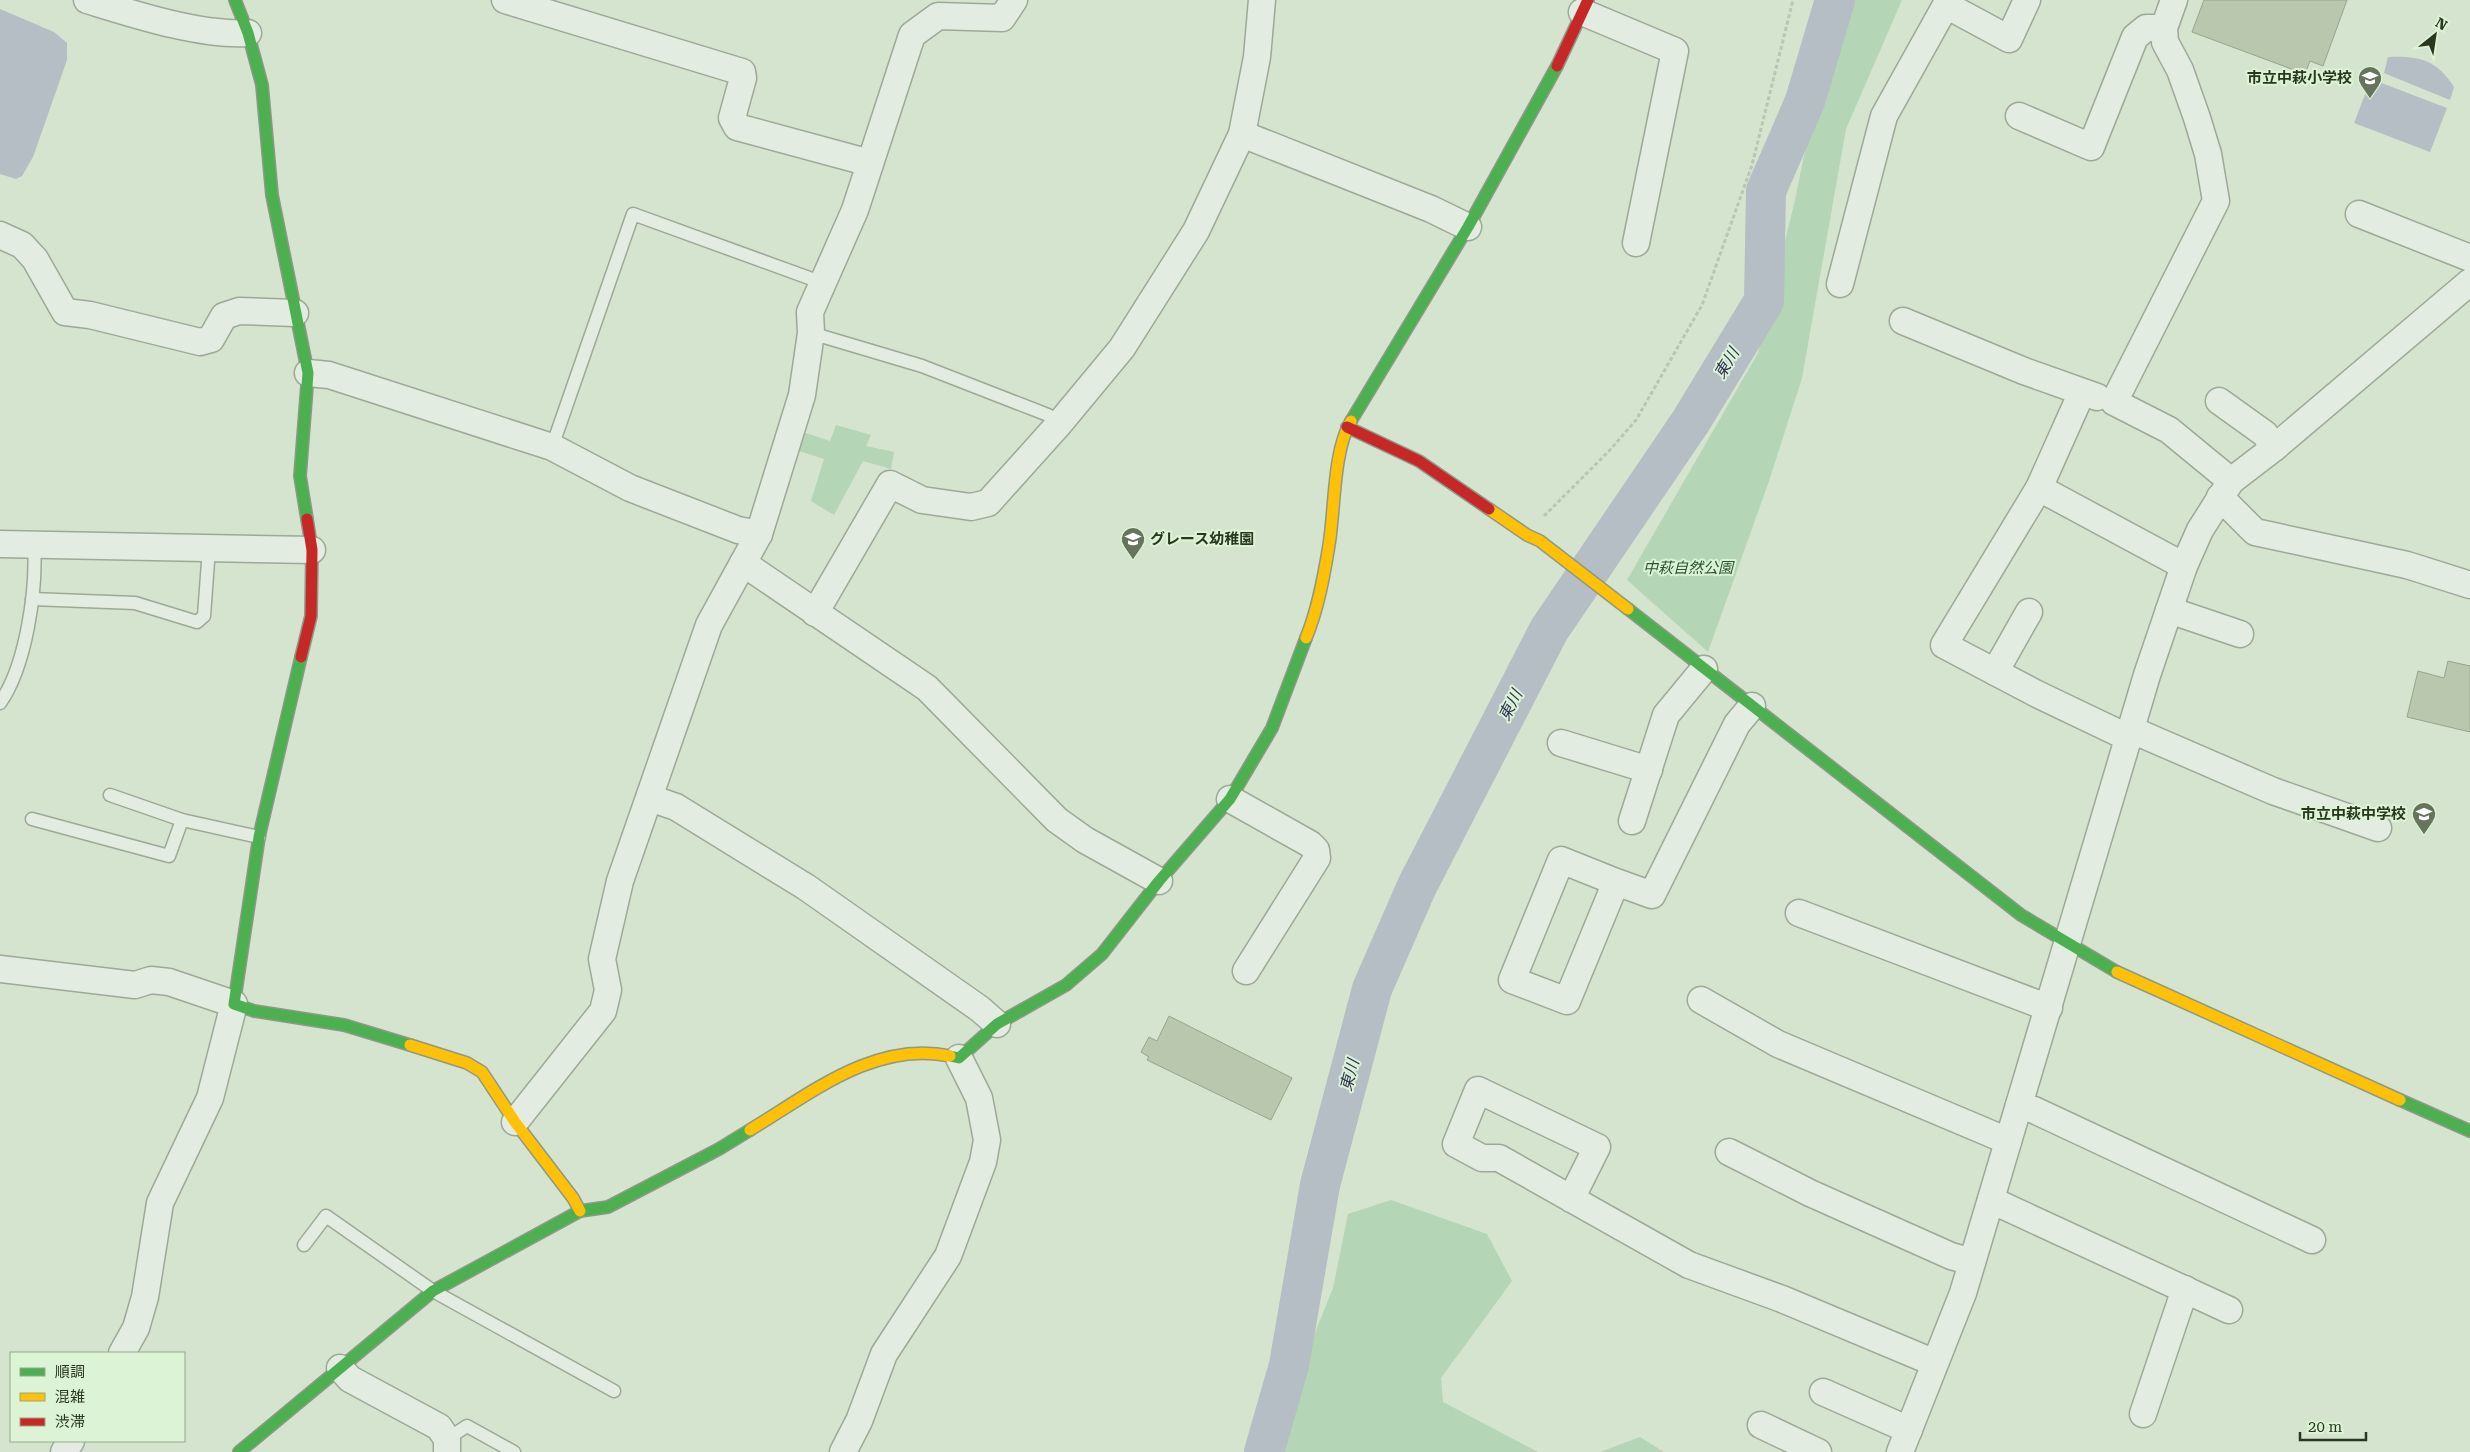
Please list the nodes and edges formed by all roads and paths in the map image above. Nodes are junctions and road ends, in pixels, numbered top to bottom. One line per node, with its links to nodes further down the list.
1 (87, 0): 11 (street)
2 (235, 0): 11 (street)
3 (505, 0): 14 (street)
4 (1014, 0): 14 (street)
5 (1262, 0): 13 (street)
6 (1793, 0): 37 (path)
7 (2027, 0): 22 (street)
8 (2174, 0): 10 (street)
9 (1585, 6): 16 (street); 18 (street)
10 (2164, 28): 12 (street); 29 (street)
11 (248, 33): 23 (street)
12 (2019, 116)
13 (1242, 134): 16 (street); 30 (street)
14 (870, 163): 21 (street)
15 (2359, 214): 19 (street)
16 (1468, 227): 31 (street)
17 (0, 235): 23 (street)
18 (1636, 243)
19 (2470, 258)
20 (2470, 282): 33 (street)
21 (823, 283): 25 (street); 32 (lane)
22 (1840, 284)
23 (295, 313): 26 (street)
24 (1902, 321): 27 (street)
25 (811, 333): 30 (lane); 36 (street)
26 (308, 373): 32 (street); 41 (street)
27 (2082, 392): 29 (street); 34 (street)
28 (2219, 401): 33 (street)
29 (2114, 402): 35 (street)
30 (1059, 424): 48 (street)
31 (1347, 427): 37 (street); 59 (street)
32 (552, 447): 36 (street)
33 (2274, 448): 35 (street)
34 (2039, 488): 43 (street); 51 (street)
35 (2225, 489): 43 (street); 44 (street)
36 (759, 534): 42 (street)
37 (1527, 535): 50 (street)
38 (0, 544): 39 (street)
39 (34, 545): 40 (street); 45 (lane)
40 (209, 548): 41 (street); 45 (lane)
41 (312, 550): 64 (street)
42 (743, 563): 48 (street); 58 (street)
43 (2184, 566): 46 (street)
44 (2470, 585)
45 (32, 599): 52 (lane)
46 (2169, 610): 49 (street); 54 (street)
47 (2029, 612): 51 (street)
48 (815, 613): 65 (street)
49 (2240, 634)
50 (1704, 669): 53 (street); 56 (street)
51 (1995, 672): 54 (street)
52 (0, 703)
53 (1752, 706): 66 (street); 68 (street)
54 (2131, 734): 63 (street); 68 (street)
55 (1561, 743): 56 (street)
56 (1648, 770): 62 (street)
57 (110, 795): 61 (lane)
58 (650, 798): 74 (street); 77 (street)
59 (1230, 799): 65 (street); 70 (street)
60 (32, 819): 61 (lane)
61 (182, 820): 64 (lane)
62 (1632, 821)
63 (2378, 828)
64 (259, 837): 72 (street)
65 (1159, 880): 74 (street)
66 (1616, 882): 66 (street)
67 (1799, 913): 73 (street)
68 (2067, 944): 73 (street); 78 (street)
69 (0, 968): 72 (street)
70 (1246, 971)
71 (1702, 1000): 79 (street)
72 (234, 1004): 77 (street); 90 (street)
73 (2048, 1008): 76 (street)
74 (997, 1024): 75 (street)
75 (959, 1058): 83 (street); 101 (street)
76 (2019, 1105): 79 (street); 84 (street)
77 (516, 1122): 83 (street)
78 (2470, 1131)
79 (2008, 1141): 82 (street)
80 (1729, 1152): 86 (street)
81 (1571, 1199): 81 (street); 91 (street)
82 (1991, 1200): 86 (street); 87 (street)
83 (580, 1211): 88 (street)
84 (2312, 1240)
85 (304, 1245): 88 (lane)
86 (1972, 1262): 91 (street)
87 (2185, 1289): 89 (street); 95 (street)
88 (432, 1291): 92 (street); 93 (lane)
89 (2229, 1310)
90 (123, 1352)
91 (1935, 1363): 98 (street)
92 (340, 1368): 97 (street); 99 (street)
93 (614, 1391)
94 (1823, 1392): 98 (street)
95 (2143, 1414)
96 (1761, 1425): 102 (street)
97 (447, 1446): 100 (lane)
98 (1903, 1446)
99 (239, 1452)
100 (514, 1452)
101 (842, 1452)
102 (1818, 1452)

